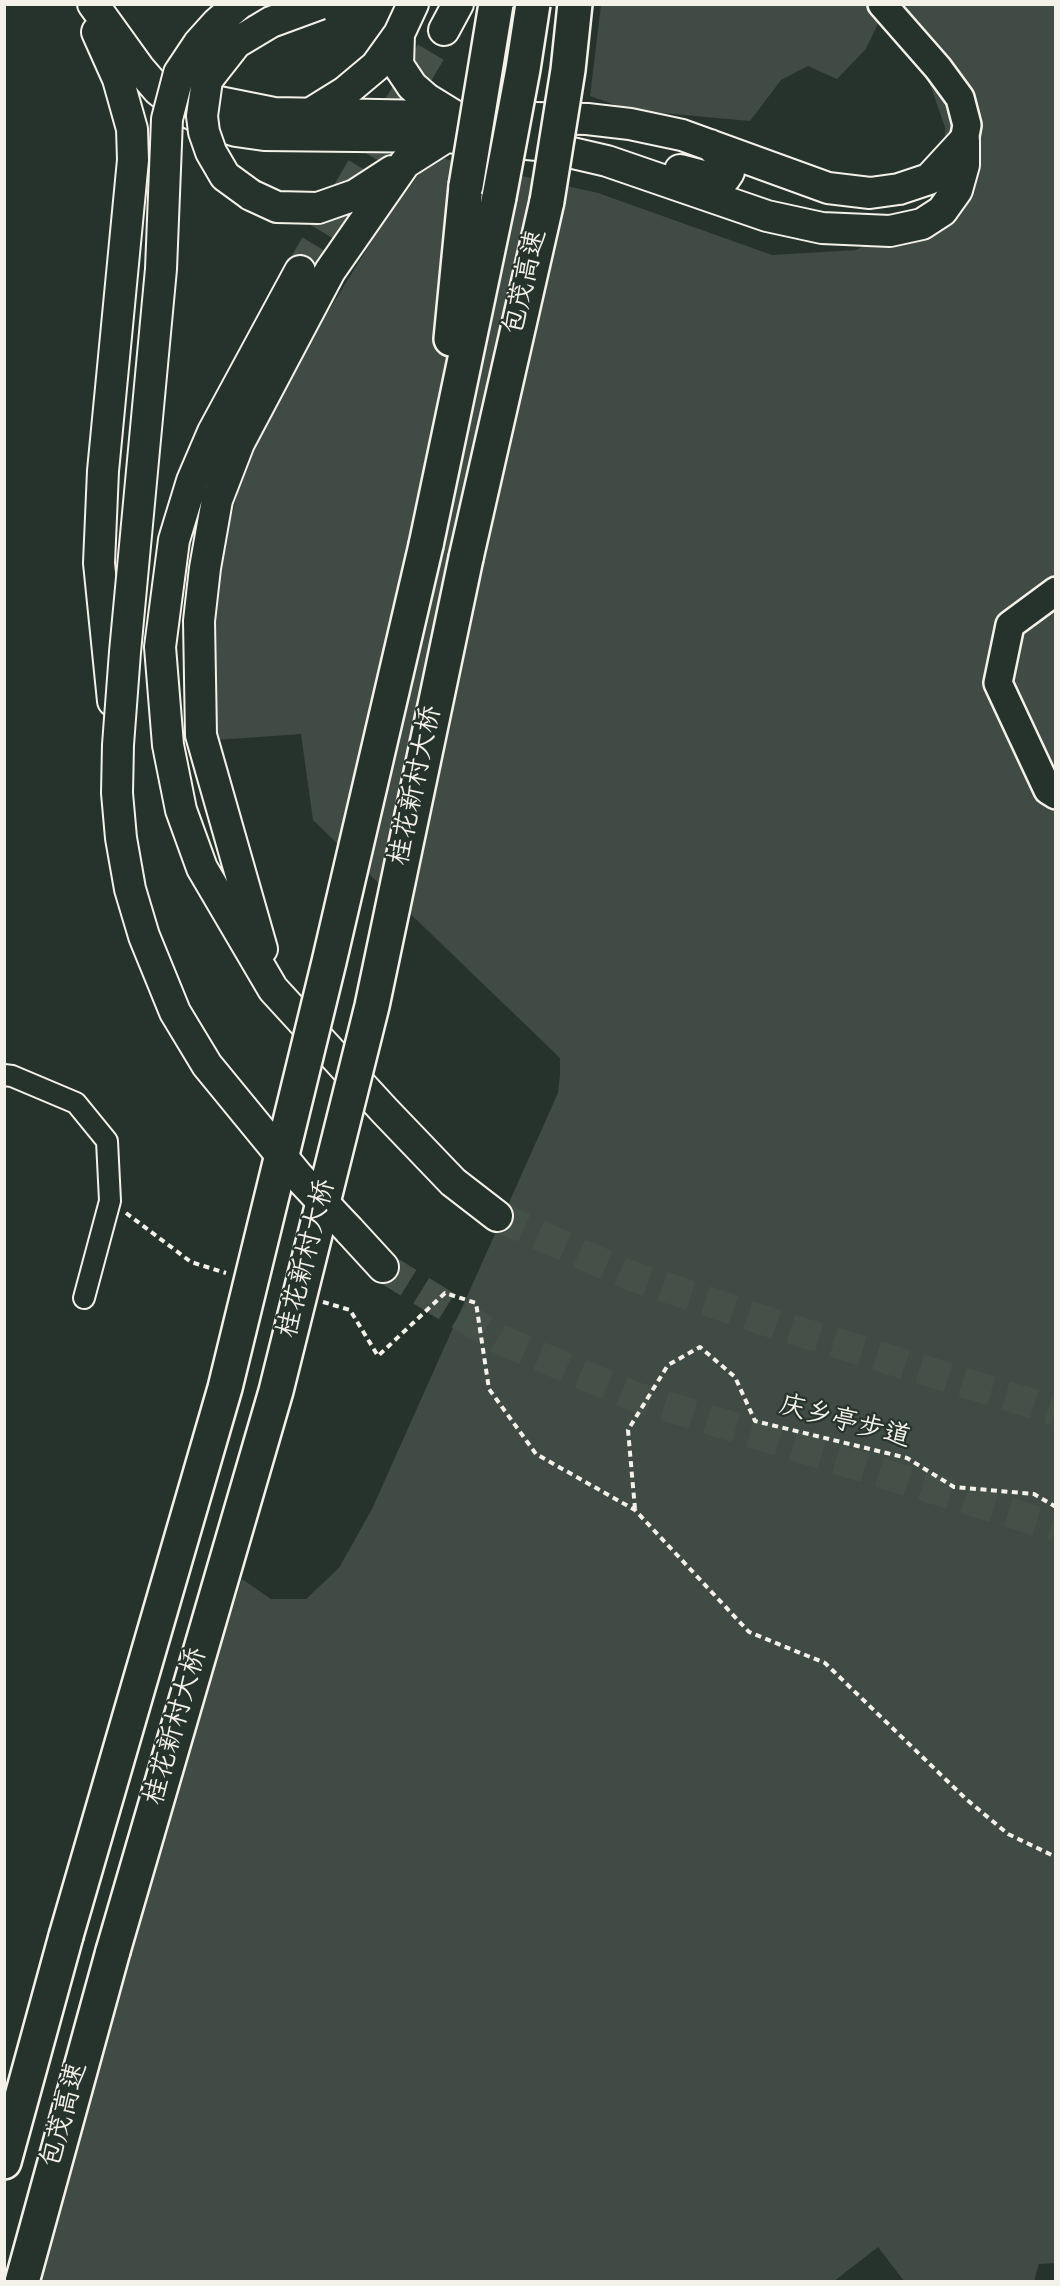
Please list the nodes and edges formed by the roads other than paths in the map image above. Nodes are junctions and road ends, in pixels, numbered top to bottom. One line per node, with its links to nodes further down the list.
1 (84, 4): 26 (main road, bridge)
2 (93, 4): 16 (main road)
3 (111, 4): 14 (main road)
4 (239, 4): 26 (main road, bridge)
5 (320, 4): 20 (main road, bridge)
6 (413, 4): 13 (main road)
7 (458, 4): 12 (main road)
8 (496, 4): 22 (highway, bridge)
9 (533, 4): 22 (highway, 包茂高速, bridge)
10 (575, 4): 24 (highway, 包茂高速, bridge)
11 (882, 4): 17 (main road)
12 (444, 30)
13 (399, 34): 14 (main road); 15 (main road)
14 (313, 113): 15 (main road); 16 (main road)
15 (449, 126): 16 (main road); 18 (main road); 19 (main road); 20 (main road)
16 (264, 135)
17 (964, 141): 18 (main road); 19 (main road)
18 (710, 146): 19 (main road)
19 (574, 153)
20 (405, 164): 28 (main road)
21 (300, 271): 28 (main road)
22 (446, 444): 23 (highway, 包茂高速)
23 (426, 545): 33 (highway, 桂花新村大桥, bridge)
24 (466, 558): 34 (highway, 桂花新村大桥, bridge)
25 (1056, 591): 27 (main road)
26 (118, 745): 31 (main road, bridge)
27 (1056, 795)
28 (273, 989): 30 (main road, bridge)
29 (4, 1075): 32 (street)
30 (497, 1216)
31 (383, 1267)
32 (84, 1298)
33 (66, 1936): 35 (highway, 包茂高速)
34 (113, 1951): 36 (highway, 包茂高速)
35 (4, 2162)
36 (22, 2282)

